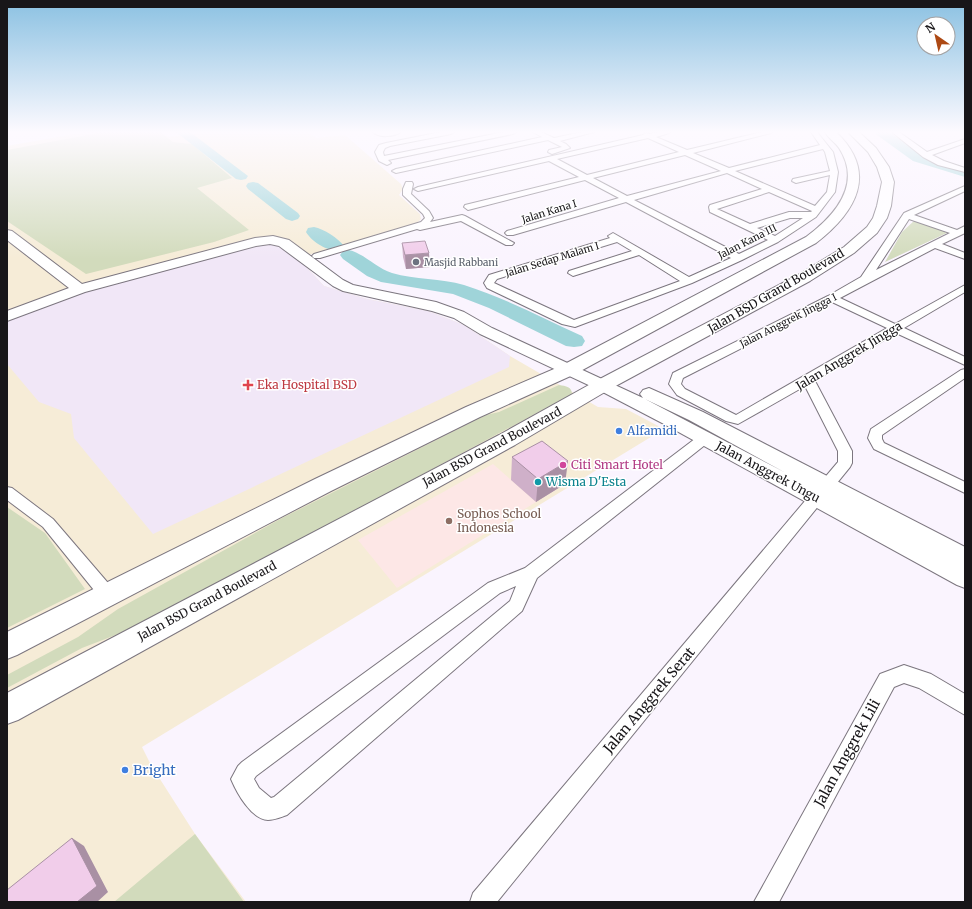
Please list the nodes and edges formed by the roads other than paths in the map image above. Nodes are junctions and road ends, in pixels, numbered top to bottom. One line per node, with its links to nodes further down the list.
1 (399, 174): 15 (street)
2 (451, 174): 15 (street)
3 (480, 174): 17 (street)
4 (579, 174): 12 (street)
5 (600, 174): 12 (street)
6 (711, 174): 20 (street, Jalan Kana I)
7 (737, 174): 19 (street)
8 (824, 174): 13 (street)
9 (833, 174): 16 (street, Jalan Kana III)
10 (854, 174): 47 (main road)
11 (885, 174): 50 (main road, Jalan BSD Grand Boulevard)
12 (586, 178): 20 (street); 21 (street)
13 (809, 178): 14 (street); 16 (street)
14 (796, 181)
15 (409, 184): 25 (street)
16 (826, 185): 22 (street, Jalan Kana III)
17 (418, 188)
18 (965, 188): 23 (street)
19 (770, 189): 22 (street); 24 (street)
20 (626, 198): 27 (street, Jalan Kana I); 35 (street)
21 (468, 207)
22 (815, 212): 24 (street, Jalan Kana III); 29 (street, Jalan Kana III)
23 (907, 215): 26 (street); 38 (street)
24 (750, 227): 29 (street)
25 (409, 229): 30 (street); 37 (street)
26 (962, 231): 31 (street, Jalan Anggrek Jingga I)
27 (510, 233)
28 (7, 234): 41 (street)
29 (775, 240): 35 (street, Jalan Kana III)
30 (509, 244)
31 (936, 245): 34 (street); 38 (street, Jalan Anggrek Jingga I)
32 (640, 252): 36 (street, Jalan Sedap Malam I); 36 (street); 39 (street)
33 (13, 256): 41 (street)
34 (965, 256)
35 (739, 258): 39 (street, Jalan Kana III)
36 (554, 259): 39 (street, Jalan Sedap Malam I)
37 (320, 263): 41 (street, Jalan Anggrek Ungu); 47 (street, Jalan Anggrek Ungu)
38 (866, 279): 42 (street, Jalan Anggrek Jingga I)
39 (688, 281)
40 (965, 288): 45 (street, Jalan Anggrek Jingga)
41 (70, 290): 43 (street); 44 (street)
42 (832, 298): 45 (street); 51 (street, Jalan Anggrek Jingga I)
43 (7, 309)
44 (7, 316)
45 (894, 328): 46 (street); 49 (street, Jalan Anggrek Jingga)
46 (965, 361)
47 (575, 366): 50 (street, Jalan Anggrek Ungu); 59 (main road)
48 (965, 372): 53 (street)
49 (808, 380): 51 (street, Jalan Anggrek Jingga); 54 (street, Jalan Anggrek Serat)
50 (610, 382): 52 (street, Jalan Anggrek Ungu); 54 (street, Jalan Anggrek Ungu); 62 (main road, Jalan BSD Grand Boulevard)
51 (732, 418)
52 (705, 438): 54 (street, Jalan Anggrek Ungu); 57 (street)
53 (962, 483)
54 (821, 491): 56 (street, Jalan Anggrek Ungu); 58 (street, Jalan Anggrek Ungu); 63 (street, Jalan Anggrek Serat)
55 (7, 492): 59 (street)
56 (965, 558)
57 (530, 573): 57 (street)
58 (965, 578)
59 (108, 594): 60 (main road)
60 (7, 646)
61 (965, 705): 64 (street, Jalan Anggrek Lili)
62 (7, 709)
63 (482, 902)
64 (766, 902)

